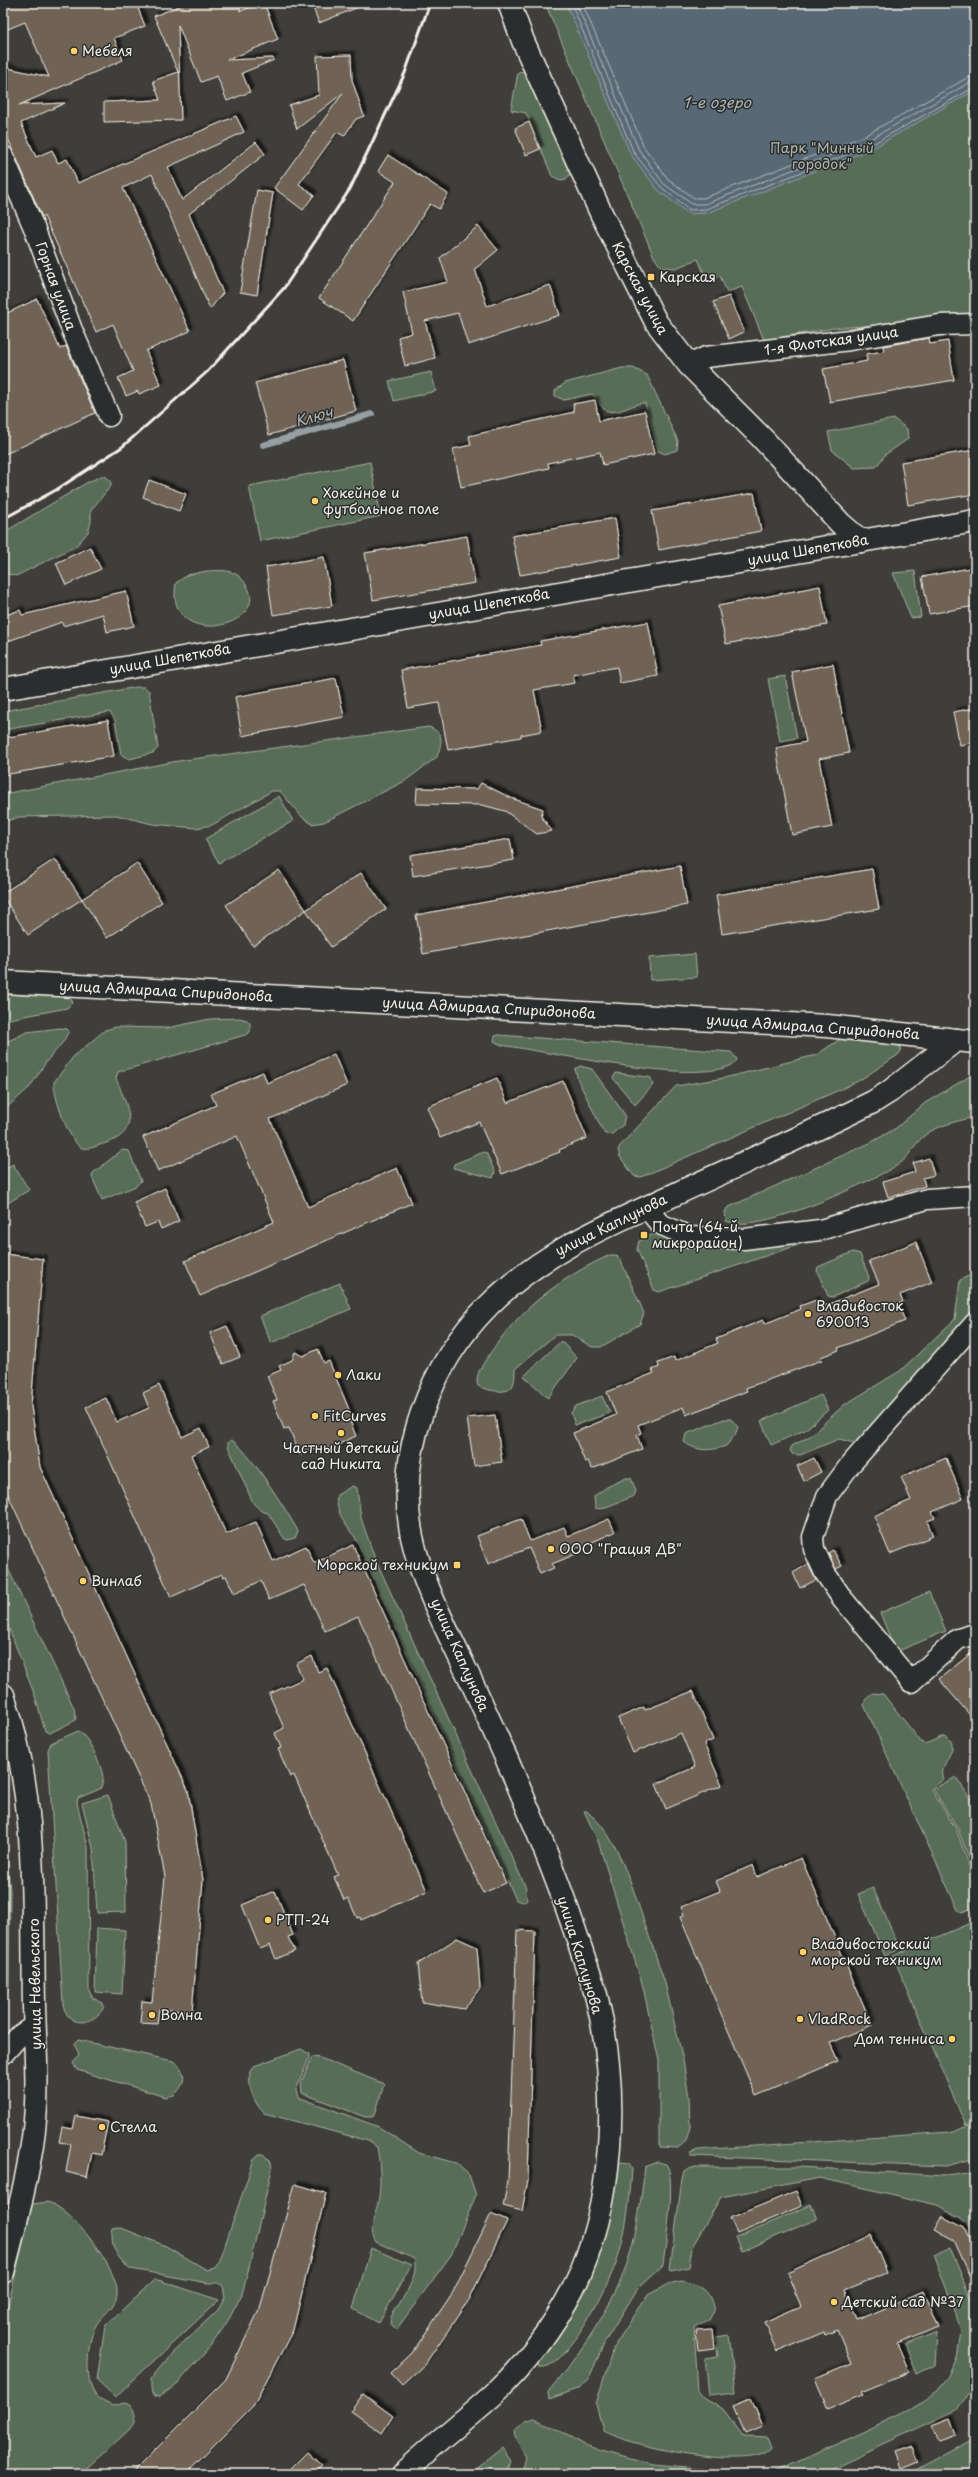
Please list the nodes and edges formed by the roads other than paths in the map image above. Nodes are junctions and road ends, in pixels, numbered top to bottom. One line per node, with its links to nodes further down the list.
1 (509, 3): 4 (main road, Карская улица)
2 (3, 156): 5 (street, Горная улица)
3 (975, 324): 4 (street, 1-я Флотская улица)
4 (690, 365): 7 (main road, Карская улица)
5 (109, 416)
6 (975, 521): 7 (main road, улица Шепеткова)
7 (861, 541): 8 (main road, улица Шепеткова)
8 (3, 688)
9 (3, 982): 10 (main road, улица Адмирала Спиридонова)
10 (965, 1041): 12 (main road, улица Каплунова)
11 (975, 1196): 12 (street)
12 (646, 1207): 19 (main road, улица Каплунова)
13 (975, 1323): 14 (street)
14 (975, 1634)
15 (3, 1694): 16 (main road, улица Невельского)
16 (35, 2025): 17 (street); 18 (main road, улица Невельского)
17 (3, 2054)
18 (3, 2272)
19 (402, 2474)

